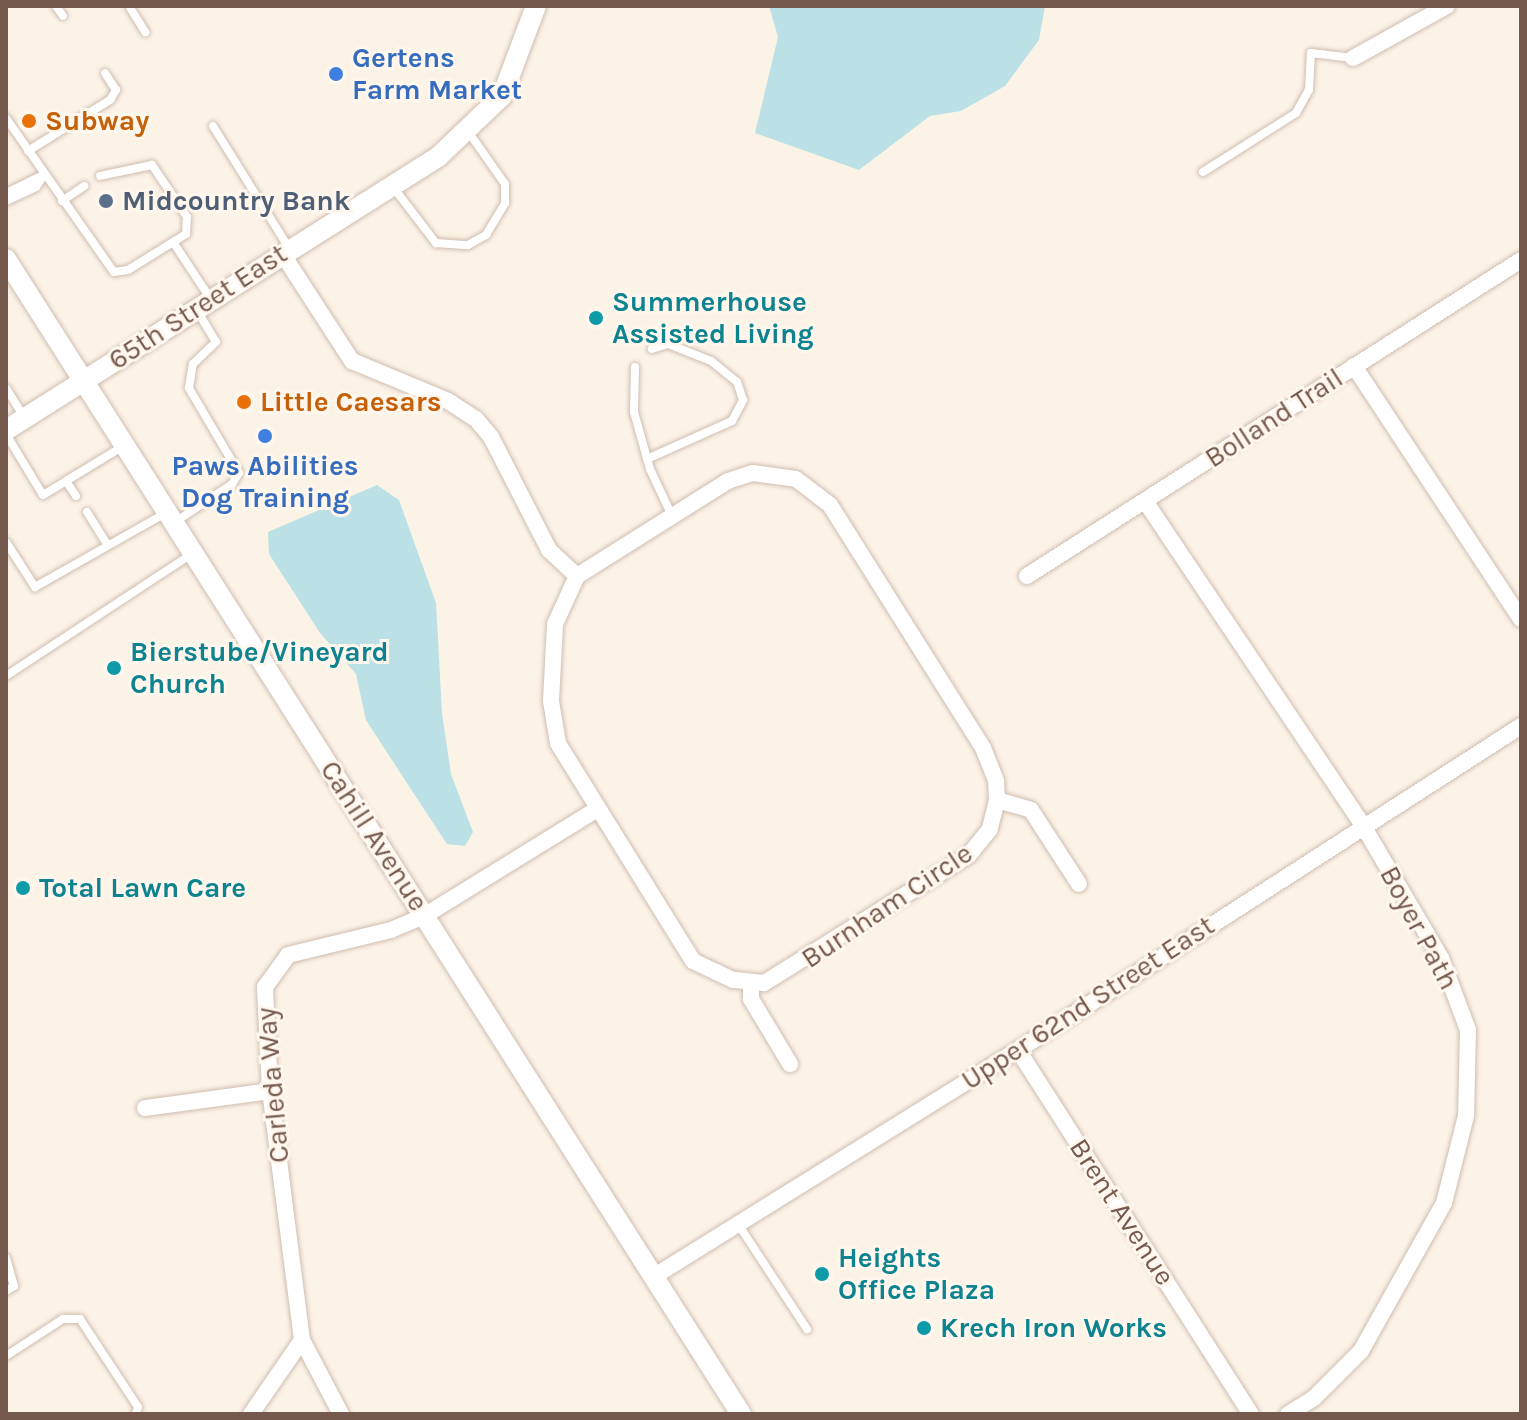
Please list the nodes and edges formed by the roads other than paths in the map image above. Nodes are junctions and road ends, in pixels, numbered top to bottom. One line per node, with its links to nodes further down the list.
1 (56, 6): 5 (lane)
2 (129, 6): 6 (lane)
3 (536, 6): 11 (street, 65th Street East)
4 (1447, 6): 7 (street)
5 (63, 16)
6 (145, 32)
7 (1353, 58): 13 (lane)
8 (105, 73): 12 (lane)
9 (6, 118): 12 (lane)
10 (213, 126): 22 (lane)
11 (467, 130): 16 (street, 65th Street East); 16 (lane)
12 (28, 151): 14 (lane)
13 (1203, 172)
14 (44, 175): 18 (lane); 19 (lane); 20 (lane)
15 (100, 176): 21 (lane)
16 (392, 185): 22 (street, 65th Street East)
17 (84, 186): 20 (lane)
18 (6, 193)
19 (6, 201)
20 (62, 201): 21 (lane)
21 (173, 242): 25 (lane)
22 (286, 251): 25 (street, 65th Street East); 44 (street)
23 (6, 259): 29 (street, Cahill Avenue)
24 (1521, 260): 27 (street, Bolland Trail)
25 (203, 304): 29 (street, 65th Street East); 39 (lane)
26 (652, 349): 34 (lane)
27 (1354, 366): 37 (street, Bolland Trail); 46 (street)
28 (635, 367): 34 (lane)
29 (83, 381): 31 (street, 65th Street East); 33 (street, Cahill Avenue)
30 (6, 388): 31 (lane)
31 (25, 418): 32 (street, 65th Street East)
32 (6, 432): 35 (lane)
33 (125, 445): 35 (lane); 39 (street, Cahill Avenue)
34 (647, 459): 40 (lane)
35 (66, 481): 36 (lane)
36 (76, 496)
37 (1145, 501): 45 (street, Bolland Trail); 51 (street, Boyer Path)
38 (87, 512): 42 (lane)
39 (171, 517): 42 (lane); 43 (street, Cahill Avenue)
40 (673, 518): 44 (street); 49 (street)
41 (6, 542): 42 (lane)
42 (108, 545)
43 (193, 553): 47 (lane); 53 (street, Cahill Avenue)
44 (577, 576): 50 (street)
45 (1027, 576)
46 (1521, 619)
47 (6, 676)
48 (1521, 726): 51 (street, Upper 62nd Street East)
49 (997, 800): 52 (street); 54 (street, Burnham Circle)
50 (597, 809): 53 (street, Carleda Way); 54 (street)
51 (1362, 824): 55 (street, Upper 62nd Street East); 71 (street, Boyer Path)
52 (1079, 884)
53 (424, 916): 57 (street, Carleda Way); 61 (street, Cahill Avenue)
54 (751, 983): 56 (street)
55 (1018, 1050): 59 (street, Upper 62nd Street East); 70 (street, Brent Avenue)
56 (790, 1064)
57 (270, 1091): 58 (street); 64 (street, Carleda Way)
58 (145, 1108)
59 (738, 1224): 61 (street, Upper 62nd Street East); 63 (lane)
60 (6, 1258): 62 (lane)
61 (653, 1277): 69 (street, Cahill Avenue)
62 (6, 1291)
63 (807, 1329)
64 (302, 1340): 67 (street); 68 (street, Carleda Way)
65 (6, 1356): 66 (lane)
66 (136, 1414)
67 (251, 1414)
68 (341, 1414)
69 (741, 1414)
70 (1251, 1414)
71 (1288, 1414)

